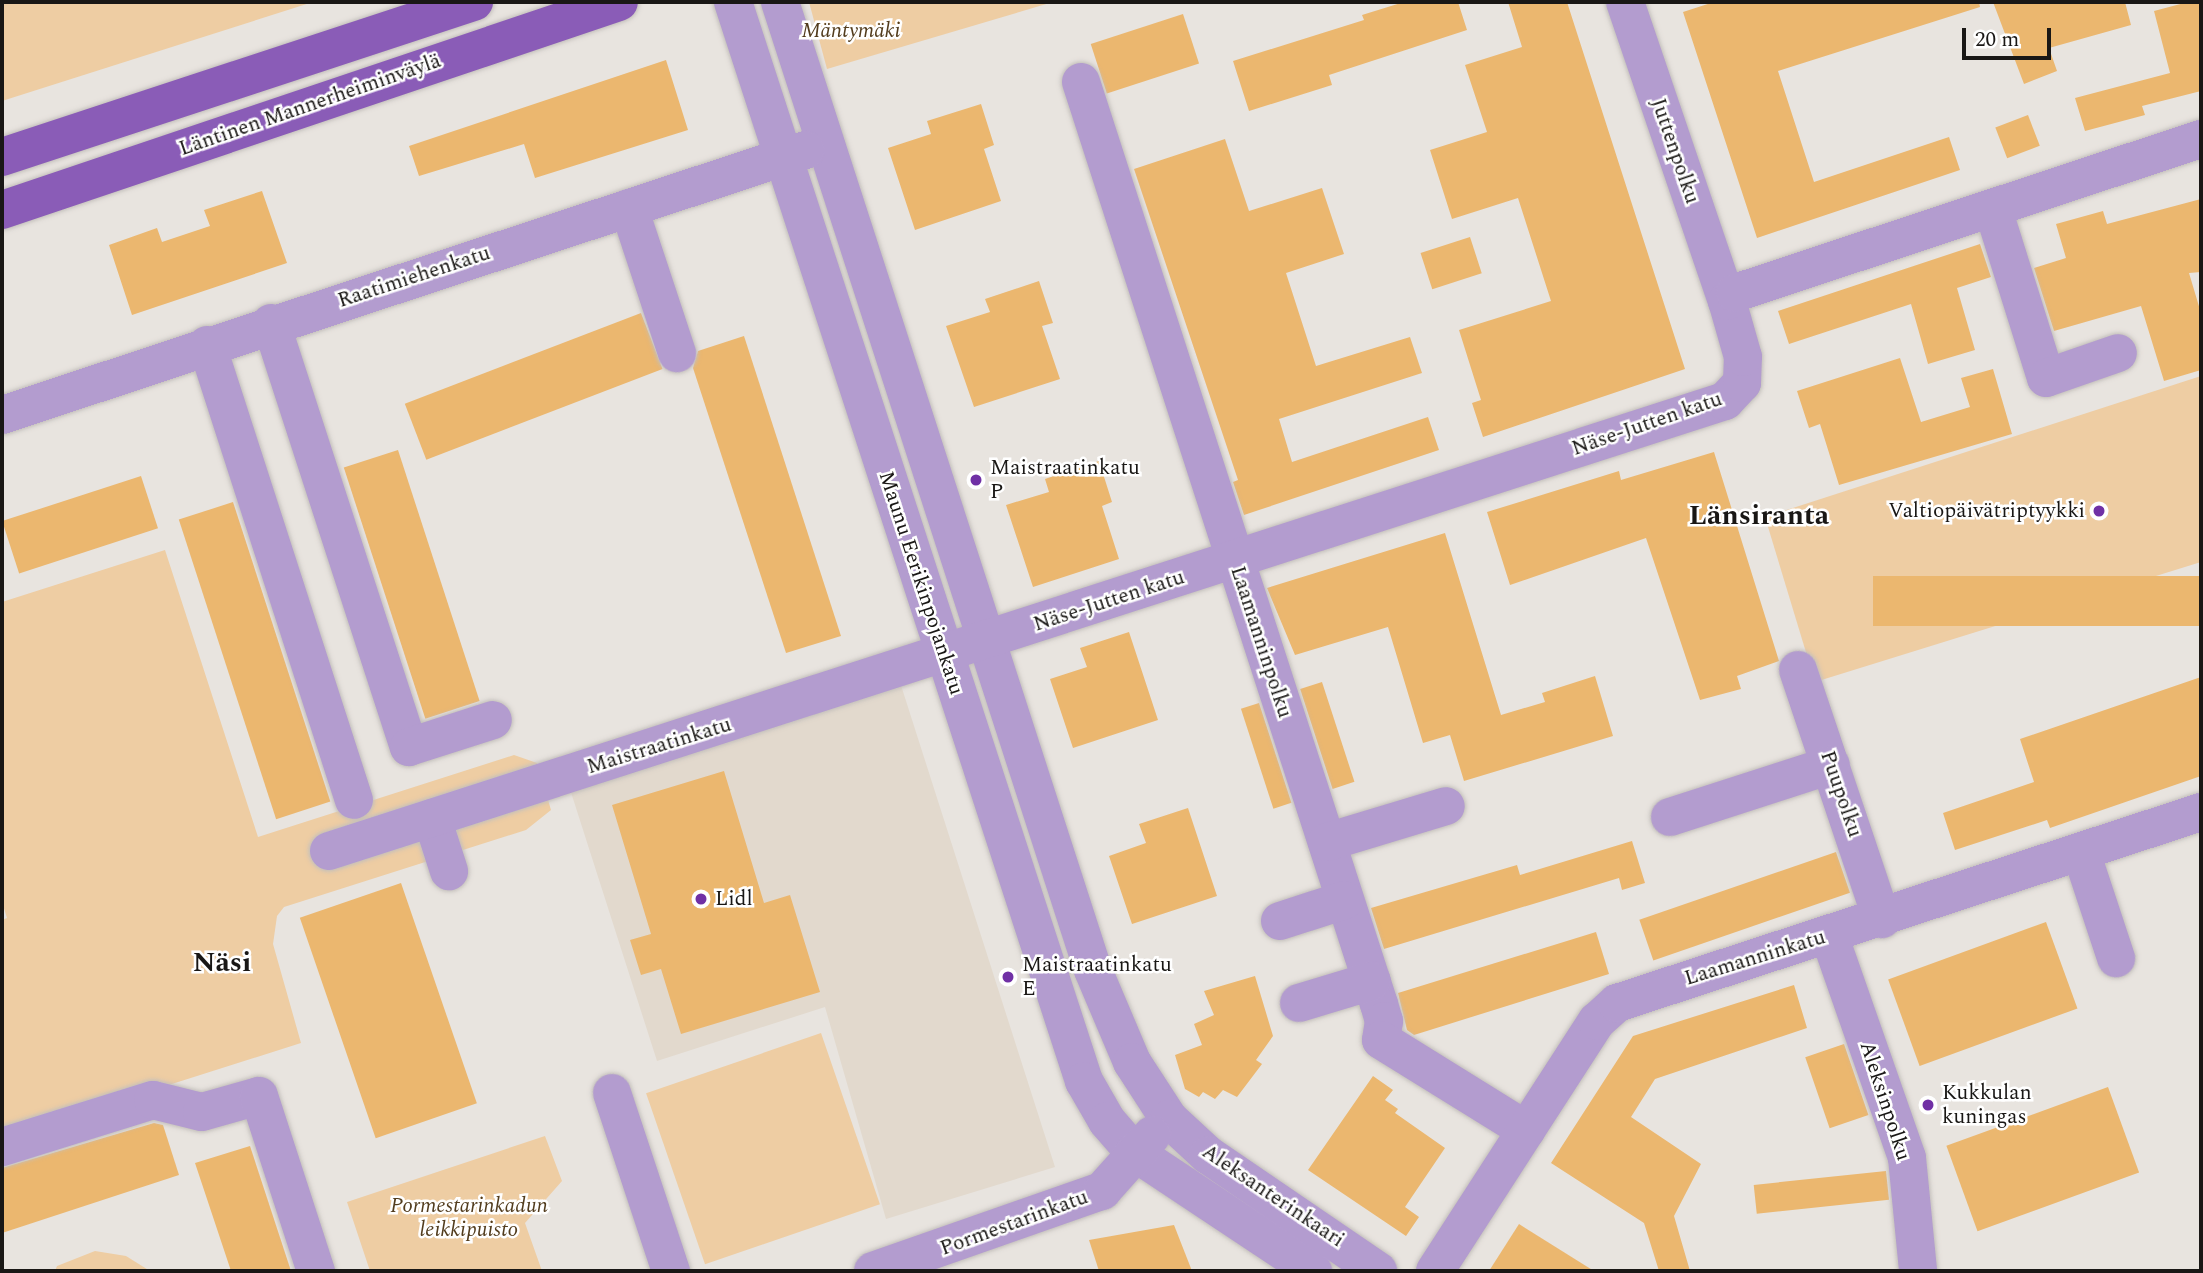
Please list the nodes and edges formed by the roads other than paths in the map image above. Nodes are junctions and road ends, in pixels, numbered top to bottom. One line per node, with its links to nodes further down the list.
1 (474, 2): 9 (main road)
2 (619, 2): 13 (main road, Läntinen Mannerheiminväylä)
3 (733, 2): 10 (street, Maunu Eerikinpojankatu)
4 (780, 2): 8 (street)
5 (1625, 2): 14 (street, Juttenpolku)
6 (1081, 82): 20 (street, Laamanninpolku)
7 (2201, 139): 12 (street)
8 (827, 142): 10 (street, Raatimiehenkatu); 21 (street)
9 (2, 157)
10 (783, 158): 11 (street, Raatimiehenkatu); 22 (street, Maunu Eerikinpojankatu)
11 (629, 208): 15 (street, Raatimiehenkatu); 17 (street)
12 (1993, 209): 14 (street); 18 (street)
13 (2, 210)
14 (1727, 301): 20 (street, Näse-Jutten katu)
15 (271, 323): 16 (street, Raatimiehenkatu); 24 (street)
16 (207, 345): 19 (street, Raatimiehenkatu); 26 (street)
17 (677, 353)
18 (2118, 353)
19 (2, 415)
20 (1234, 560): 21 (street, Näse-Jutten katu); 31 (street, Laamanninpolku)
21 (989, 640): 22 (street, Maistraatinkatu); 43 (street)
22 (944, 654): 30 (street, Maistraatinkatu); 46 (street, Maunu Eerikinpojankatu)
23 (1798, 670): 25 (street, Puupolku)
24 (493, 720)
25 (1831, 765): 29 (street); 36 (street, Puupolku)
26 (355, 800)
27 (1446, 806): 31 (street)
28 (2201, 812): 33 (street, Laamanninkatu)
29 (1670, 817)
30 (432, 818): 32 (street, Maistraatinkatu); 34 (street)
31 (1327, 842): 35 (street, Laamanninpolku)
32 (329, 851)
33 (2081, 852): 36 (street, Laamanninkatu); 39 (street)
34 (449, 871)
35 (1345, 900): 37 (street); 40 (street, Laamanninpolku)
36 (1882, 919): 38 (street, Laamanninkatu)
37 (1280, 921)
38 (1829, 935): 44 (street, Laamanninkatu); 53 (street, Aleksinpolku)
39 (2116, 958)
40 (1372, 981): 41 (street); 44 (street, Laamanninpolku)
41 (1299, 1003)
42 (612, 1093): 48 (street)
43 (1169, 1119): 46 (street, Pormestarinkatu); 51 (street, Aleksanterinkaari)
44 (1526, 1130): 52 (street, Laamanninkatu)
45 (2, 1147): 47 (street)
46 (1134, 1152): 49 (street, Pormestarinkatu); 50 (street, Aleksanterinkaari)
47 (316, 1271)
48 (671, 1271)
49 (873, 1271)
50 (1313, 1271)
51 (1378, 1271)
52 (1435, 1271)
53 (1918, 1271)

